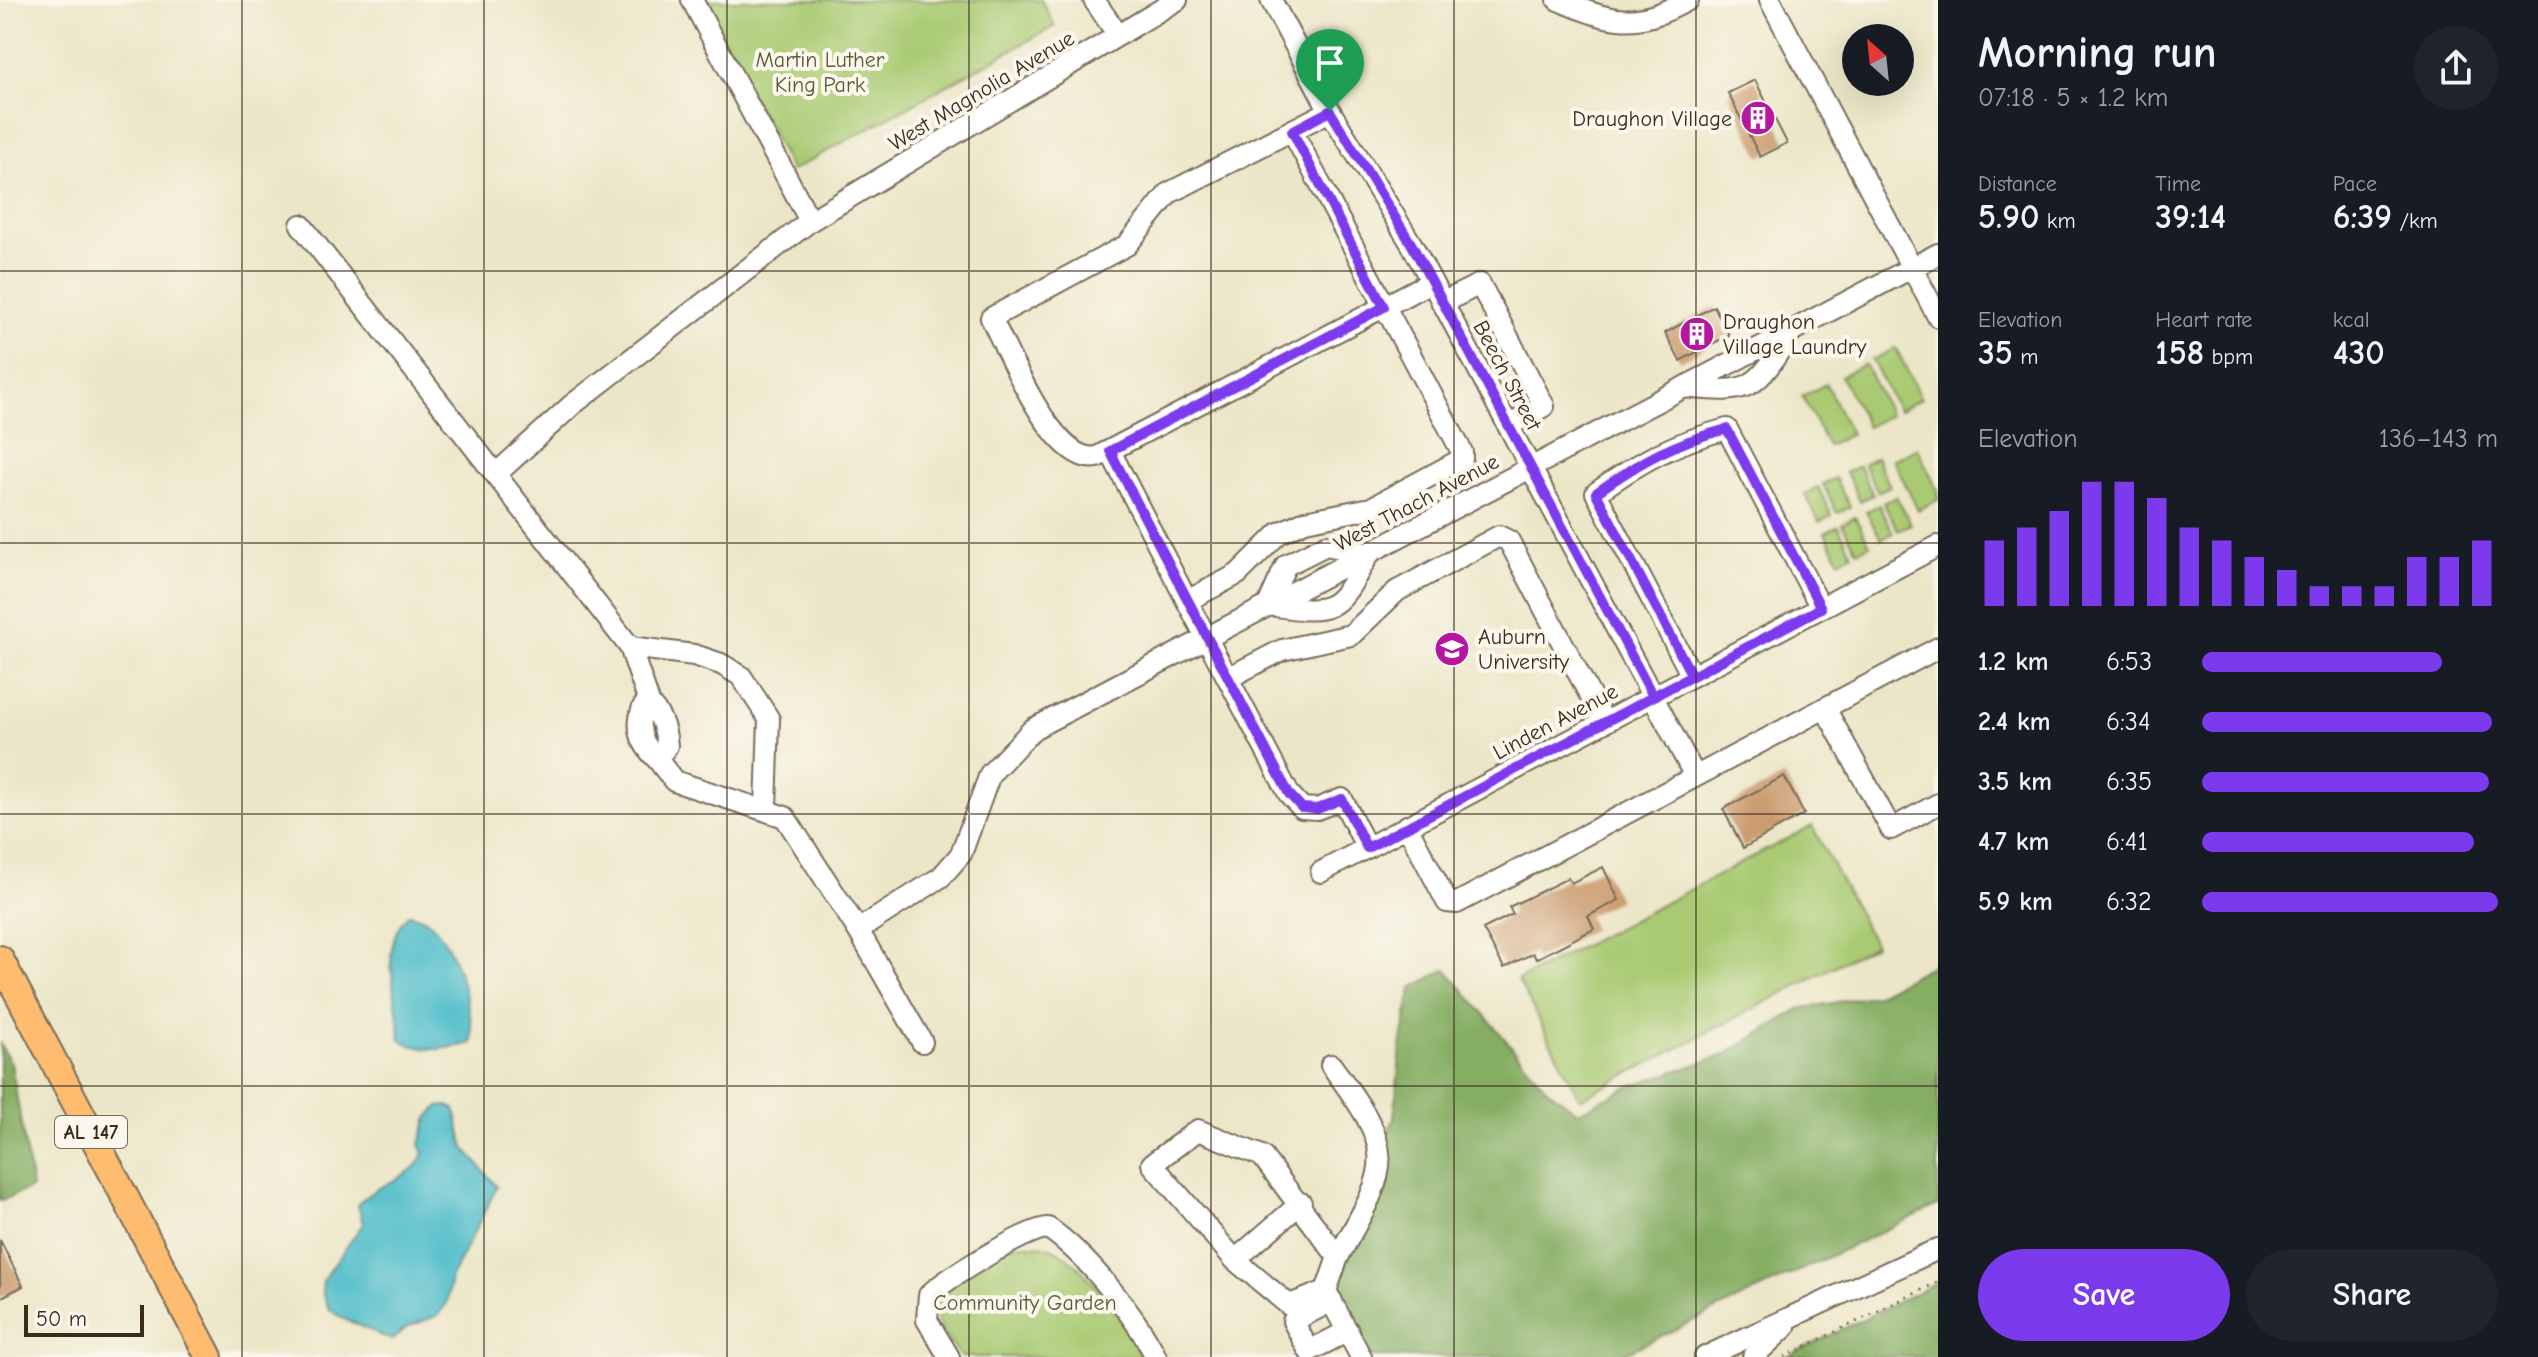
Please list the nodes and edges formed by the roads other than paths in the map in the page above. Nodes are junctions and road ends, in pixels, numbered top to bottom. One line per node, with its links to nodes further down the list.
1 (692, 0): 11 (street)
2 (1177, 0): 8 (street, West Magnolia Avenue)
3 (1271, 0): 9 (street, Beech Street)
4 (1558, 0): 5 (street)
5 (1688, 0)
6 (1770, 0): 14 (street)
7 (1095, 1): 8 (street)
8 (1118, 35): 11 (street, West Magnolia Avenue)
9 (1330, 111): 10 (street); 15 (street, Beech Street)
10 (1292, 131): 17 (street); 20 (street)
11 (810, 221): 22 (street, West Magnolia Avenue)
12 (301, 225): 22 (street)
13 (1938, 254): 14 (street, West Thach Avenue)
14 (1911, 268): 18 (street); 21 (street, West Thach Avenue)
15 (1431, 282): 16 (street, Beech Street); 17 (street)
16 (1442, 303): 19 (street, Beech Street); 19 (street)
17 (1384, 307): 20 (street); 25 (street)
18 (1938, 317)
19 (1508, 426): 21 (street, Beech Street)
20 (1110, 451): 25 (street)
21 (1530, 469): 24 (street, West Thach Avenue); 33 (street, Beech Street)
22 (496, 474): 29 (street)
23 (1938, 546): 27 (street, Linden Avenue)
24 (1369, 554): 26 (street, West Thach Avenue); 26 (street); 26 (street)
25 (1187, 601): 28 (street)
26 (1268, 605): 28 (street, West Thach Avenue)
27 (1821, 608): 31 (street, Linden Avenue); 31 (street)
28 (1205, 637): 32 (street); 42 (street, West Thach Avenue)
29 (630, 647): 38 (street); 38 (street)
30 (1938, 648): 34 (street)
31 (1692, 676): 33 (street, Linden Avenue)
32 (1228, 678): 35 (street); 40 (street)
33 (1653, 696): 35 (street, Linden Avenue); 36 (street, Beech Street)
34 (1825, 708): 36 (street); 37 (street)
35 (1604, 722): 39 (street, Linden Avenue)
36 (1695, 776): 39 (street)
37 (1938, 804)
38 (766, 809): 42 (street)
39 (1407, 826): 40 (street, Linden Avenue)
40 (1367, 848): 41 (street, Linden Avenue)
41 (1321, 872)
42 (858, 930): 44 (street)
43 (0, 959): 53 (main road, AL 147)
44 (922, 1042)
45 (1331, 1065): 48 (street)
46 (1301, 1203): 48 (street); 49 (street); 49 (street)
47 (1938, 1249): 51 (street)
48 (1338, 1257): 50 (street)
49 (1235, 1260): 50 (street)
50 (1329, 1296): 52 (street); 52 (street)
51 (1798, 1314): 57 (street); 58 (street)
52 (1348, 1331): 56 (street)
53 (209, 1357)
54 (949, 1357): 55 (street)
55 (1156, 1357)
56 (1361, 1357)
57 (1705, 1357)
58 (1753, 1357)

